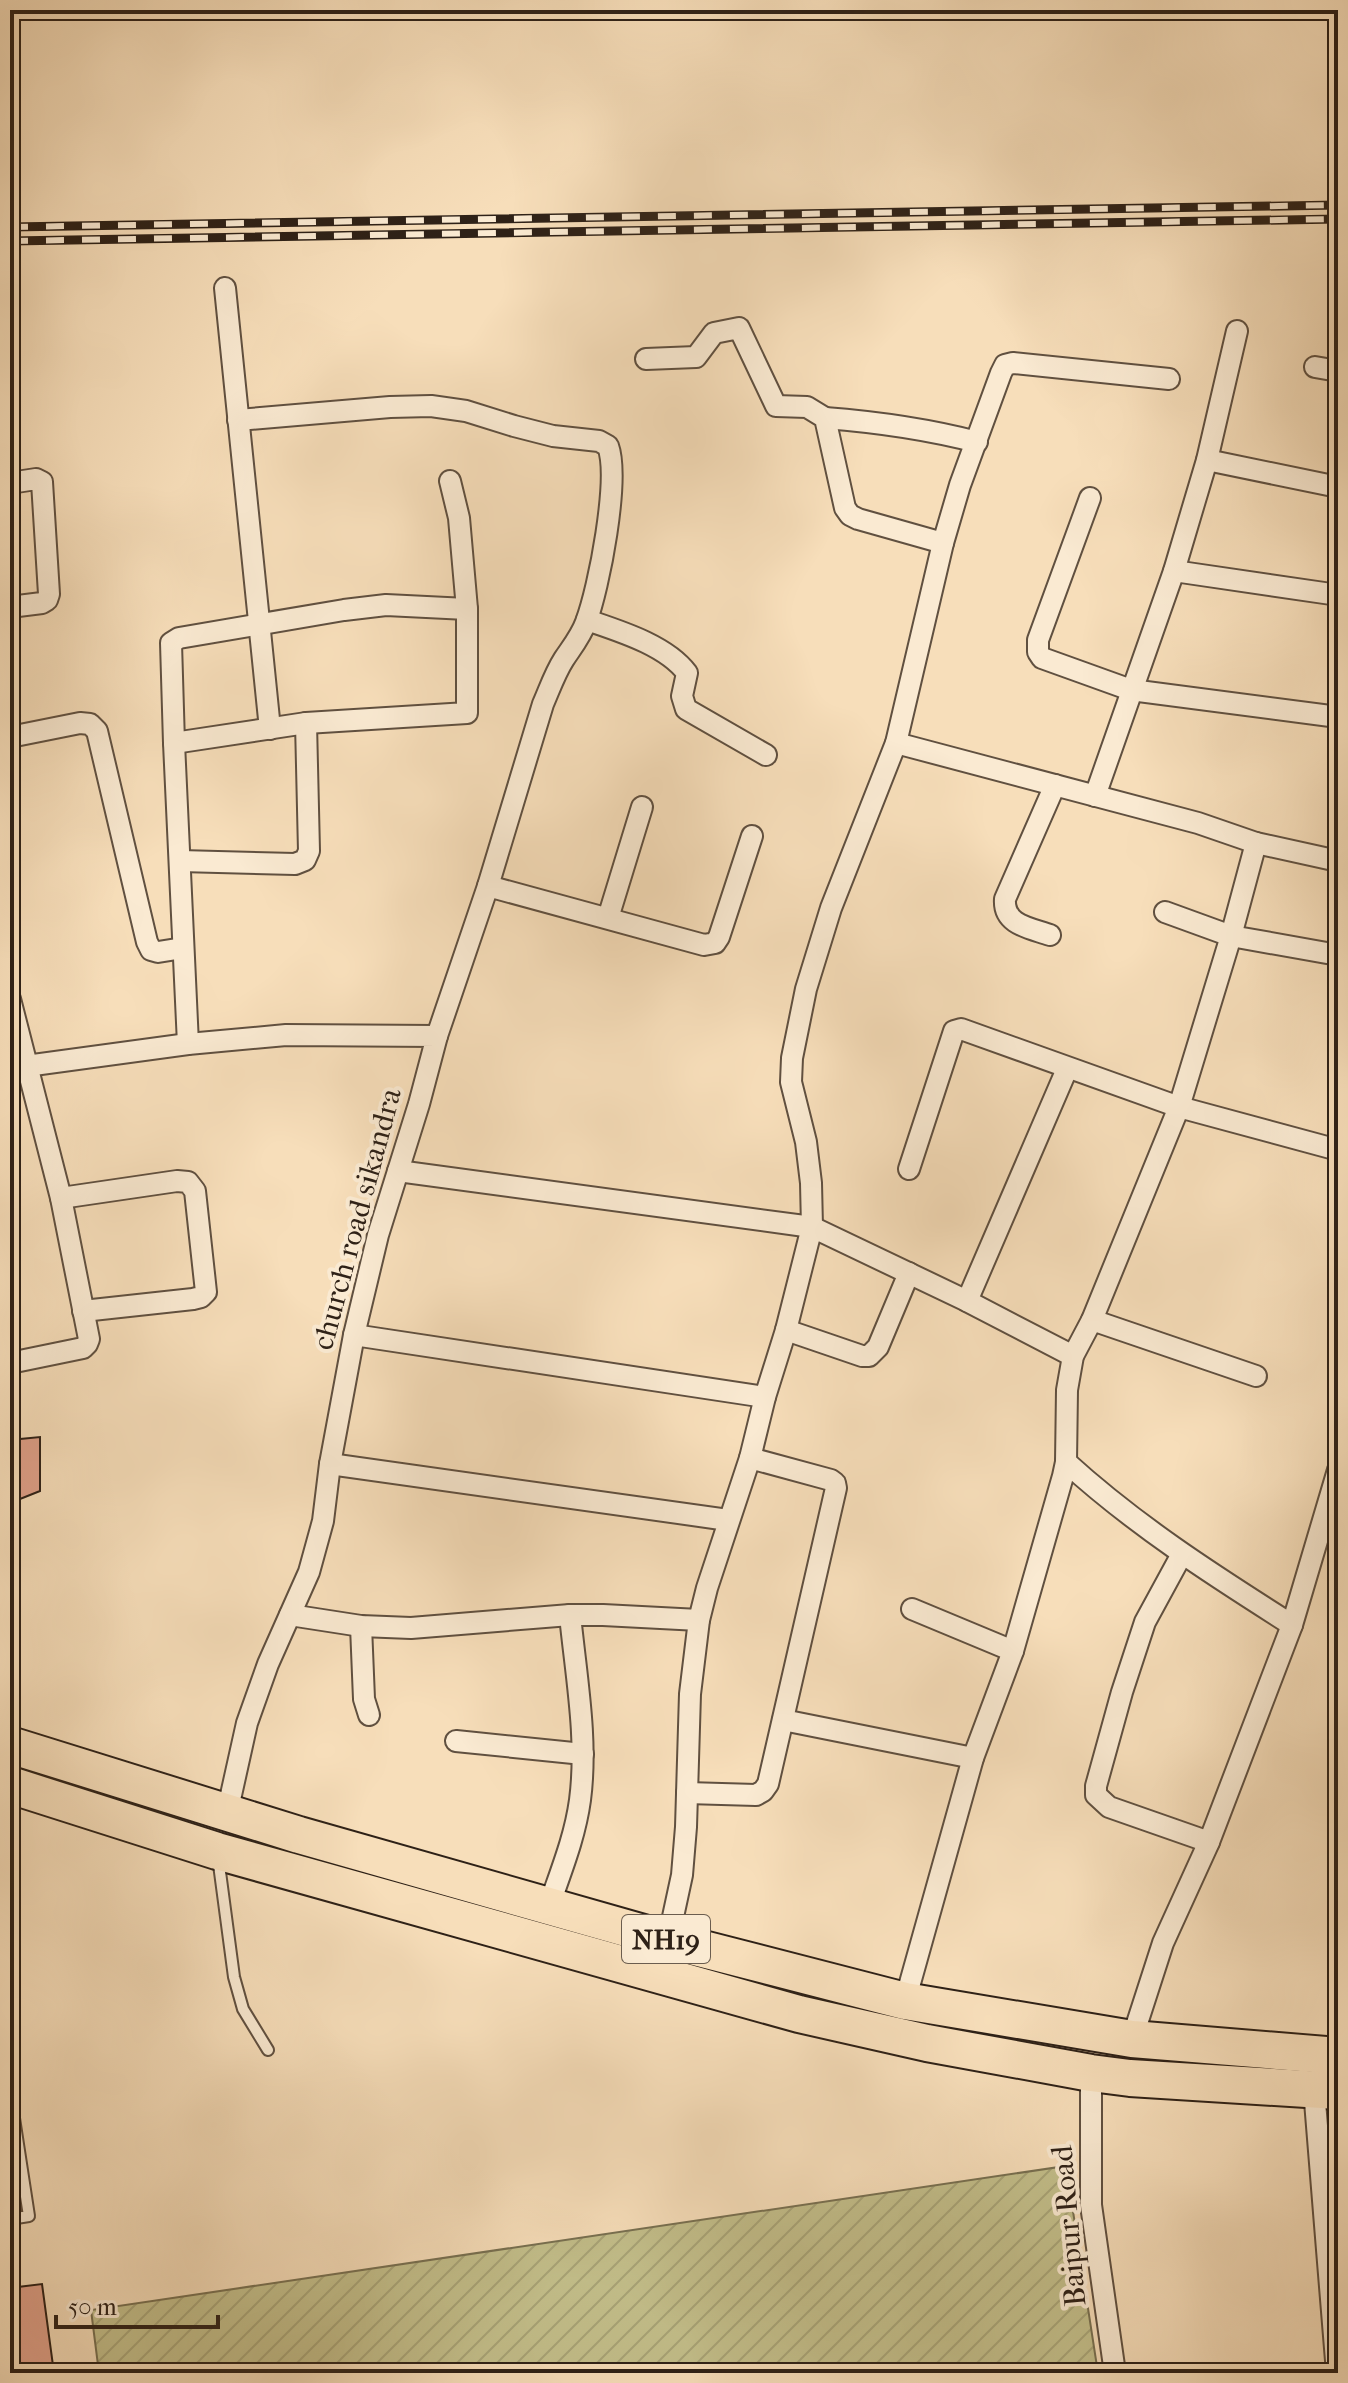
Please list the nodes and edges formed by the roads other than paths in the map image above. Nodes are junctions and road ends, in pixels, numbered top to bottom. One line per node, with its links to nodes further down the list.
1 (225, 288): 8 (street)
2 (1237, 331): 10 (street)
3 (646, 359): 7 (street)
4 (1315, 367): 5 (street)
5 (1338, 371)
6 (1169, 379): 9 (street)
7 (825, 418): 9 (street); 15 (street)
8 (238, 420): 20 (street, church road sikandra); 21 (street)
9 (977, 442): 15 (street)
10 (1207, 460): 13 (street); 16 (street)
11 (450, 481): 19 (street)
12 (10, 483): 18 (street)
13 (1338, 487)
14 (1090, 498): 22 (street)
15 (943, 543): 28 (street)
16 (1174, 571): 17 (street); 22 (street)
17 (1338, 595)
18 (10, 607)
19 (467, 609): 21 (street); 24 (street)
20 (587, 620): 29 (street); 37 (street, church road sikandra)
21 (261, 624): 25 (street); 27 (street)
22 (1131, 690): 23 (street); 31 (street)
23 (1338, 717)
24 (306, 723): 25 (street); 35 (street)
25 (270, 729): 27 (street)
26 (10, 737): 42 (street)
27 (174, 743): 35 (street)
28 (896, 743): 30 (street); 54 (street)
29 (766, 755)
30 (1055, 785): 31 (street); 40 (street)
31 (1095, 796): 34 (street)
32 (642, 807): 39 (street)
33 (752, 836): 39 (street)
34 (1256, 843): 36 (street); 41 (street)
35 (180, 861): 42 (street)
36 (1338, 861)
37 (488, 886): 39 (street); 45 (street, church road sikandra)
38 (1165, 912): 41 (street)
39 (608, 918)
40 (1050, 935)
41 (1231, 936): 43 (street); 49 (street)
42 (183, 948): 46 (street)
43 (1338, 955)
44 (10, 999): 47 (street)
45 (437, 1036): 46 (street); 52 (street, church road sikandra)
46 (188, 1044): 47 (street)
47 (20, 1055): 53 (street)
48 (1067, 1069): 49 (street); 51 (street); 56 (street)
49 (1179, 1107): 50 (street); 58 (street)
50 (1338, 1150)
51 (909, 1169)
52 (398, 1171): 54 (street); 60 (street, church road sikandra)
53 (61, 1198): 57 (street); 57 (street)
54 (812, 1227): 55 (street); 59 (street)
55 (909, 1273): 56 (street); 59 (street)
56 (967, 1301): 61 (street)
57 (83, 1311): 62 (street)
58 (1092, 1320): 61 (street); 63 (street)
59 (786, 1330): 64 (street)
60 (354, 1335): 64 (street); 67 (street, church road sikandra)
61 (1073, 1356): 66 (street)
62 (10, 1363)
63 (1256, 1376)
64 (765, 1397): 65 (street)
65 (750, 1458): 69 (street); 79 (street)
66 (1066, 1462): 70 (street); 77 (street)
67 (330, 1464): 69 (street); 72 (street, church road sikandra)
68 (1338, 1470): 75 (street)
69 (728, 1520): 74 (street)
70 (1182, 1554): 75 (street); 87 (street)
71 (912, 1609): 77 (street)
72 (290, 1615): 76 (street); 86 (street, church road sikandra)
73 (570, 1615): 74 (street); 76 (street); 82 (street)
74 (699, 1620): 85 (street)
75 (1292, 1625): 87 (street)
76 (361, 1626): 78 (street)
77 (1013, 1651): 83 (street)
78 (369, 1715)
79 (783, 1720): 83 (street); 85 (street)
80 (456, 1741): 82 (street)
81 (10, 1745): 86 (highway, NH19)
82 (583, 1754): 89 (street)
83 (973, 1758): 91 (street)
84 (10, 1785): 88 (highway, NH19)
85 (687, 1793): 90 (street)
86 (227, 1813): 89 (highway, NH19)
87 (1209, 1842): 92 (street)
88 (217, 1851): 93 (lane); 95 (highway, NH19)
89 (549, 1906): 90 (highway, NH19)
90 (668, 1940): 91 (highway, NH19)
91 (905, 2001): 92 (highway, NH19)
92 (1132, 2039): 94 (highway, NH19)
93 (268, 2050)
94 (1338, 2056)
95 (1091, 2073): 96 (highway, NH19); 99 (street, Baipur Road)
96 (1326, 2090): 100 (street)
97 (10, 2092): 98 (lane)
98 (10, 2219)
99 (1115, 2373)
100 (1337, 2373)

